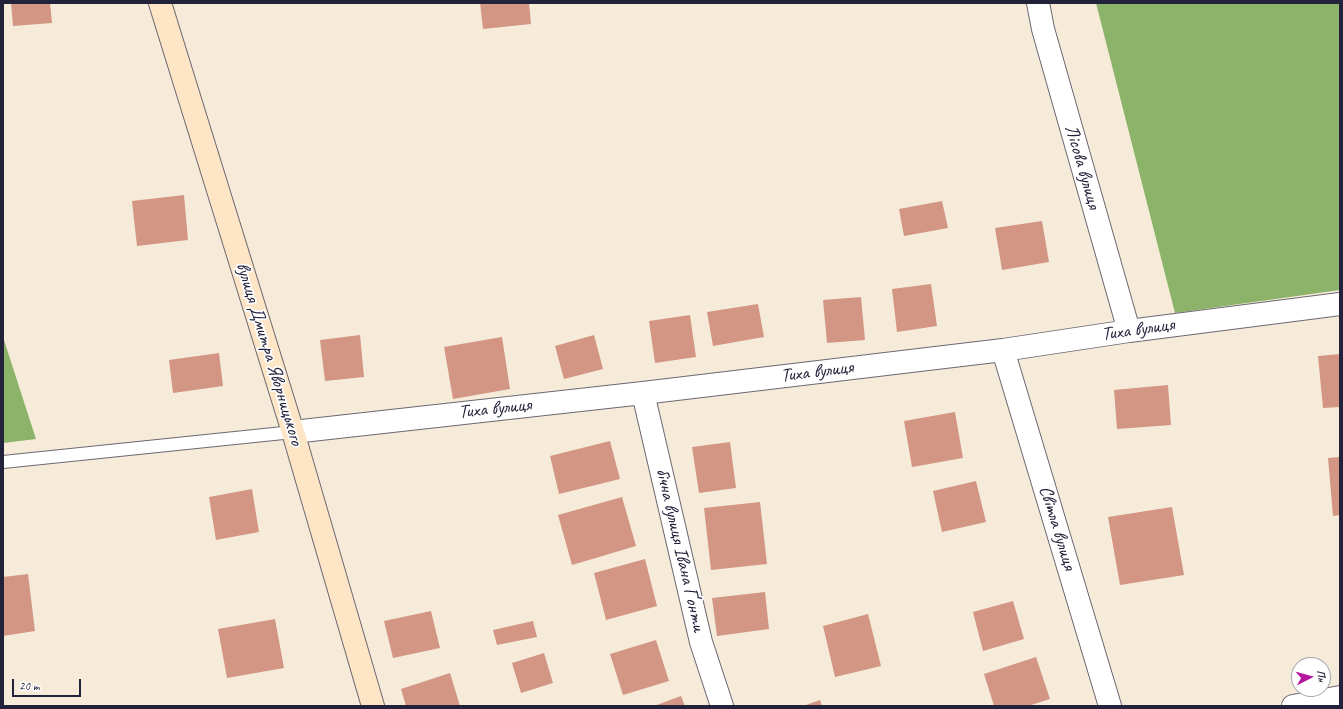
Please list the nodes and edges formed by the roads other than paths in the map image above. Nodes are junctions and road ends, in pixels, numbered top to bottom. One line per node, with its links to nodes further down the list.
1 (160, 3): 7 (street, вулиця Дмитра Яворницького)
2 (1038, 3): 4 (street, Лісова вулиця)
3 (1340, 304): 4 (street, Тиха вулиця)
4 (1129, 331): 5 (street, Тиха вулиця)
5 (1003, 350): 6 (street, Тиха вулиця); 12 (street, Світла вулиця)
6 (642, 393): 7 (street, Тиха вулиця); 11 (street, бічна вулиця Івана Ґонти)
7 (293, 432): 8 (lane); 10 (street, вулиця Дмитра Яворницького)
8 (3, 462)
9 (1340, 697): 13 (street)
10 (373, 706)
11 (722, 706)
12 (1110, 706)
13 (1293, 706)

